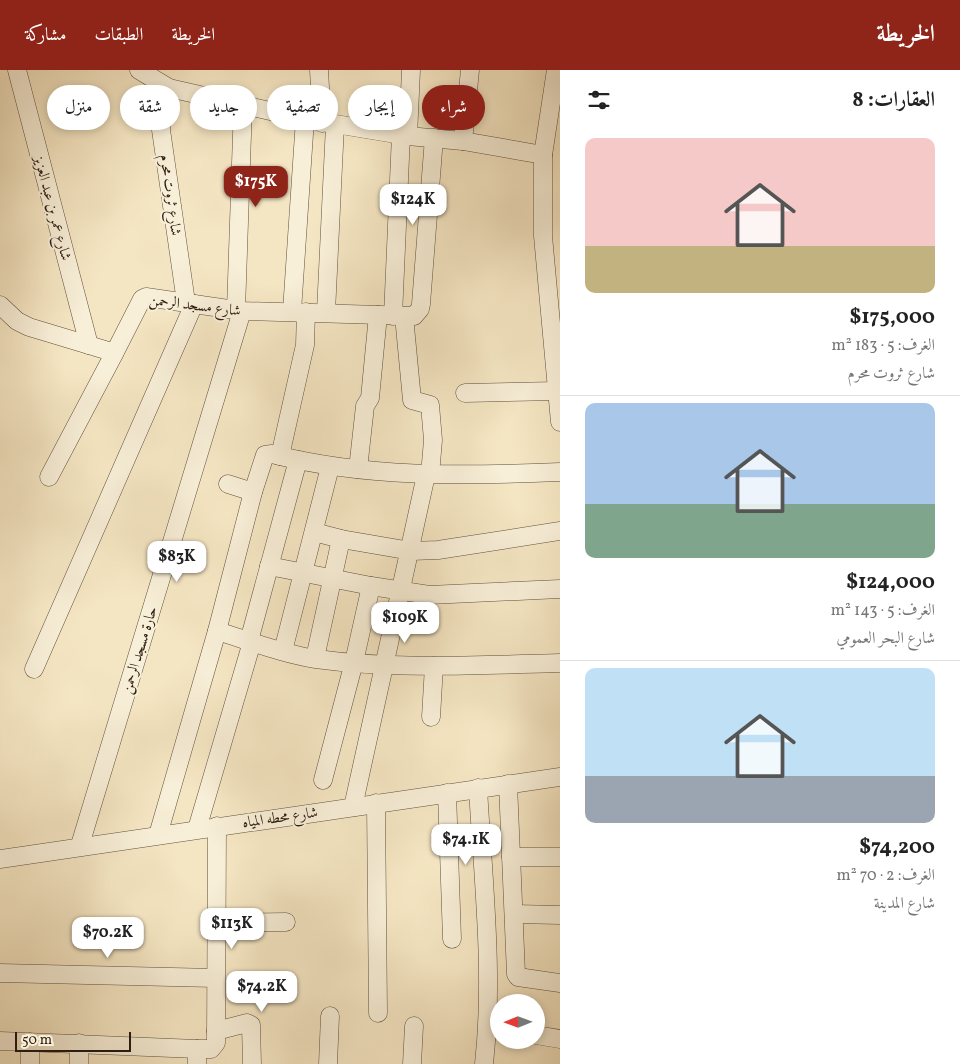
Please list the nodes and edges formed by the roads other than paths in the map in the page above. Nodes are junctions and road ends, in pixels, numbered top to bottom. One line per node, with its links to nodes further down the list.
1 (17, 70): 25 (street, شارع عمر بن عبد العزيز)
2 (139, 70): 7 (street)
3 (319, 70): 8 (street)
4 (411, 70): 14 (street)
5 (470, 70): 16 (street)
6 (556, 70): 17 (street)
7 (162, 85)
8 (322, 85)
9 (338, 125): 14 (street)
10 (161, 130): 19 (street, شارع ثروت محرم)
11 (243, 130): 21 (street, حارة مسجد الرحمن)
12 (304, 130): 22 (street)
13 (329, 130): 23 (street)
14 (404, 135): 15 (street); 24 (street)
15 (434, 138): 16 (street); 24 (street)
16 (463, 141): 17 (street)
17 (543, 155): 18 (street)
18 (552, 238): 27 (street)
19 (190, 303): 21 (street, شارع مسجد الرحمن); 26 (street, شارع مسجد الرحمن); 57 (street)
20 (0, 305): 25 (street)
21 (239, 311): 22 (street, شارع مسجد الرحمن); 69 (street, حارة مسجد الرحمن)
22 (299, 312): 23 (street, شارع مسجد الرحمن); 30 (street)
23 (326, 312): 24 (street, شارع مسجد الرحمن)
24 (392, 316): 33 (street); 35 (street)
25 (89, 345): 26 (street)
26 (115, 352): 36 (street)
27 (557, 391): 28 (street); 29 (street)
28 (465, 393)
29 (560, 422)
30 (280, 456): 31 (street); 38 (street)
31 (298, 460): 32 (street); 43 (street)
32 (330, 467): 33 (street); 40 (street)
33 (358, 469): 35 (street)
34 (560, 472): 35 (street)
35 (428, 475): 42 (street)
36 (49, 477)
37 (228, 484): 38 (street)
38 (253, 492): 49 (street)
39 (560, 530): 42 (street)
40 (314, 532): 41 (street); 44 (street)
41 (341, 539): 42 (street); 45 (street)
42 (410, 551): 48 (street)
43 (270, 566): 44 (street); 50 (street)
44 (303, 573): 45 (street); 51 (street)
45 (333, 579): 46 (street); 52 (street)
46 (371, 586): 48 (street); 53 (street)
47 (560, 589): 48 (street)
48 (400, 592): 55 (street)
49 (217, 631): 50 (street); 68 (street)
50 (251, 641): 51 (street); 67 (street)
51 (283, 651): 52 (street)
52 (315, 658): 53 (street)
53 (354, 662): 55 (street); 60 (street)
54 (560, 663): 56 (street)
55 (384, 665): 56 (street); 65 (street)
56 (434, 666): 58 (street)
57 (34, 669)
58 (431, 716)
59 (560, 777): 61 (street, شارع محطه المياه)
60 (323, 780)
61 (508, 784): 62 (street, شارع محطه المياه); 70 (street)
62 (478, 788): 63 (street, شارع محطه المياه); 81 (street)
63 (446, 793): 64 (street, شارع محطه المياه); 77 (street)
64 (376, 803): 65 (street, شارع محطه المياه); 82 (street)
65 (353, 807): 66 (street, شارع محطه المياه)
66 (217, 826): 67 (street, شارع محطه المياه); 76 (street)
67 (197, 829): 68 (street, شارع محطه المياه)
68 (158, 835): 69 (street, شارع محطه المياه)
69 (80, 845): 72 (street, شارع محطه المياه)
70 (512, 857): 71 (street); 73 (street)
71 (560, 857)
72 (0, 858)
73 (514, 914): 74 (street); 80 (street)
74 (560, 915)
75 (286, 922): 76 (street)
76 (216, 923): 79 (street)
77 (452, 939)
78 (0, 973): 79 (street)
79 (215, 978): 85 (street)
80 (560, 983)
81 (490, 1002)
82 (378, 1013)
83 (330, 1016): 96 (street)
84 (414, 1026): 97 (street)
85 (216, 1031): 92 (street); 95 (street)
86 (545, 1036): 87 (street)
87 (560, 1039)
88 (490, 1040): 98 (street)
89 (0, 1041): 90 (street)
90 (30, 1042): 91 (street); 93 (street)
91 (79, 1043): 92 (street); 94 (street)
92 (197, 1057)
93 (30, 1064)
94 (79, 1064)
95 (252, 1064)
96 (328, 1064)
97 (412, 1064)
98 (484, 1064)

